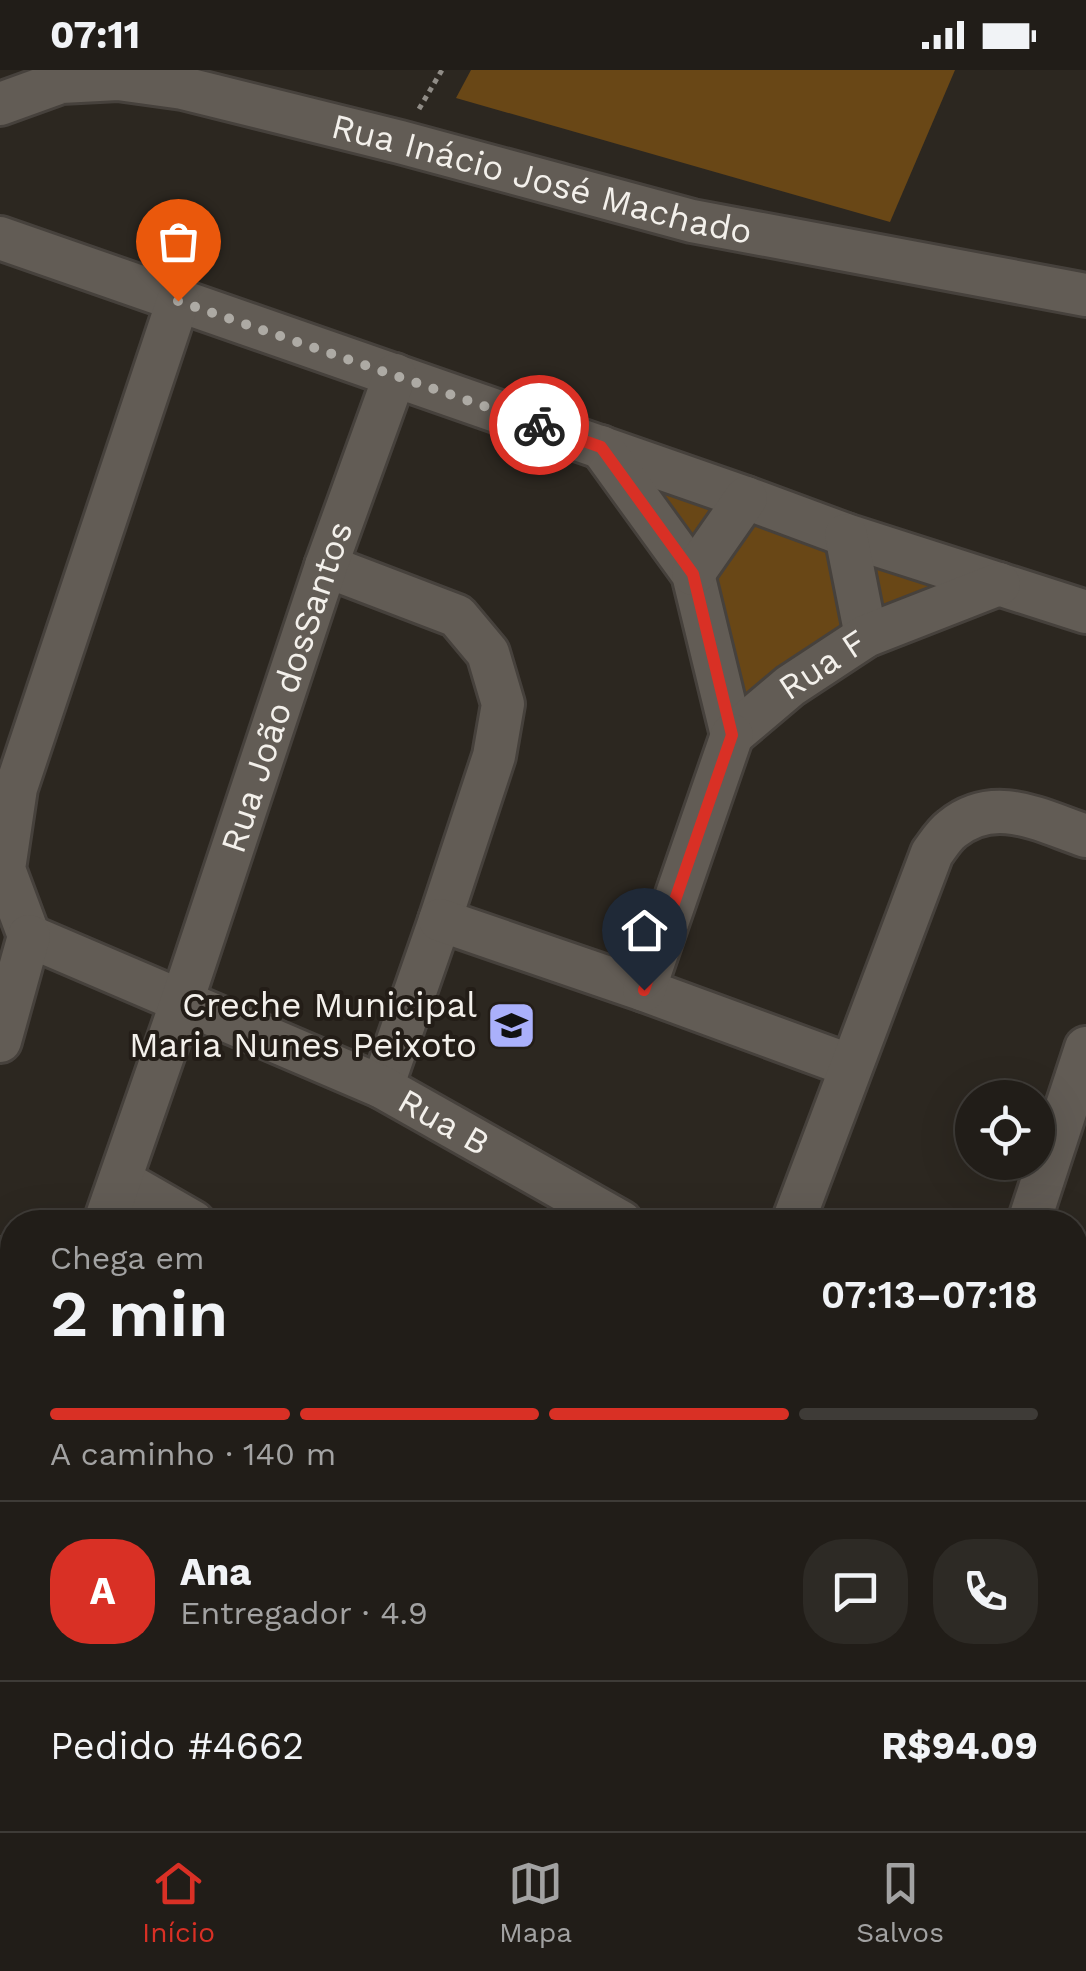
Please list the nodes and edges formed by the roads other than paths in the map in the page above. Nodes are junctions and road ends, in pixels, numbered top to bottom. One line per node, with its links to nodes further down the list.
1 (0, 104): 3 (street, Rua Inácio José Machado)
2 (0, 238): 4 (street)
3 (1086, 295)
4 (178, 301): 5 (street); 17 (street)
5 (395, 374): 6 (street); 9 (street, Rua João dosSantos)
6 (601, 447): 7 (street); 10 (street, Rua F)
7 (746, 498): 8 (street); 10 (street)
8 (846, 536): 11 (street); 13 (street)
9 (326, 566): 16 (street); 19 (street, Rua João dosSantos)
10 (693, 574): 14 (street, Rua F)
11 (999, 584): 12 (street); 13 (street, Rua F)
12 (1086, 612)
13 (866, 636): 14 (street, Rua F)
14 (732, 735): 18 (street)
15 (1086, 836): 22 (street)
16 (440, 920): 18 (street); 23 (street)
17 (29, 936): 19 (street, Rua B); 20 (street)
18 (644, 990): 22 (street)
19 (182, 1001): 23 (street, Rua B); 25 (street, Rua João dosSantos)
20 (0, 1040)
21 (1086, 1048): 24 (street)
22 (851, 1066): 29 (street)
23 (382, 1087): 28 (street, Rua B)
24 (1068, 1173): 30 (street)
25 (120, 1180): 26 (street, Rua João dosSantos); 27 (street)
26 (109, 1210)
27 (172, 1210)
28 (599, 1210)
29 (797, 1210)
30 (1039, 1210)

